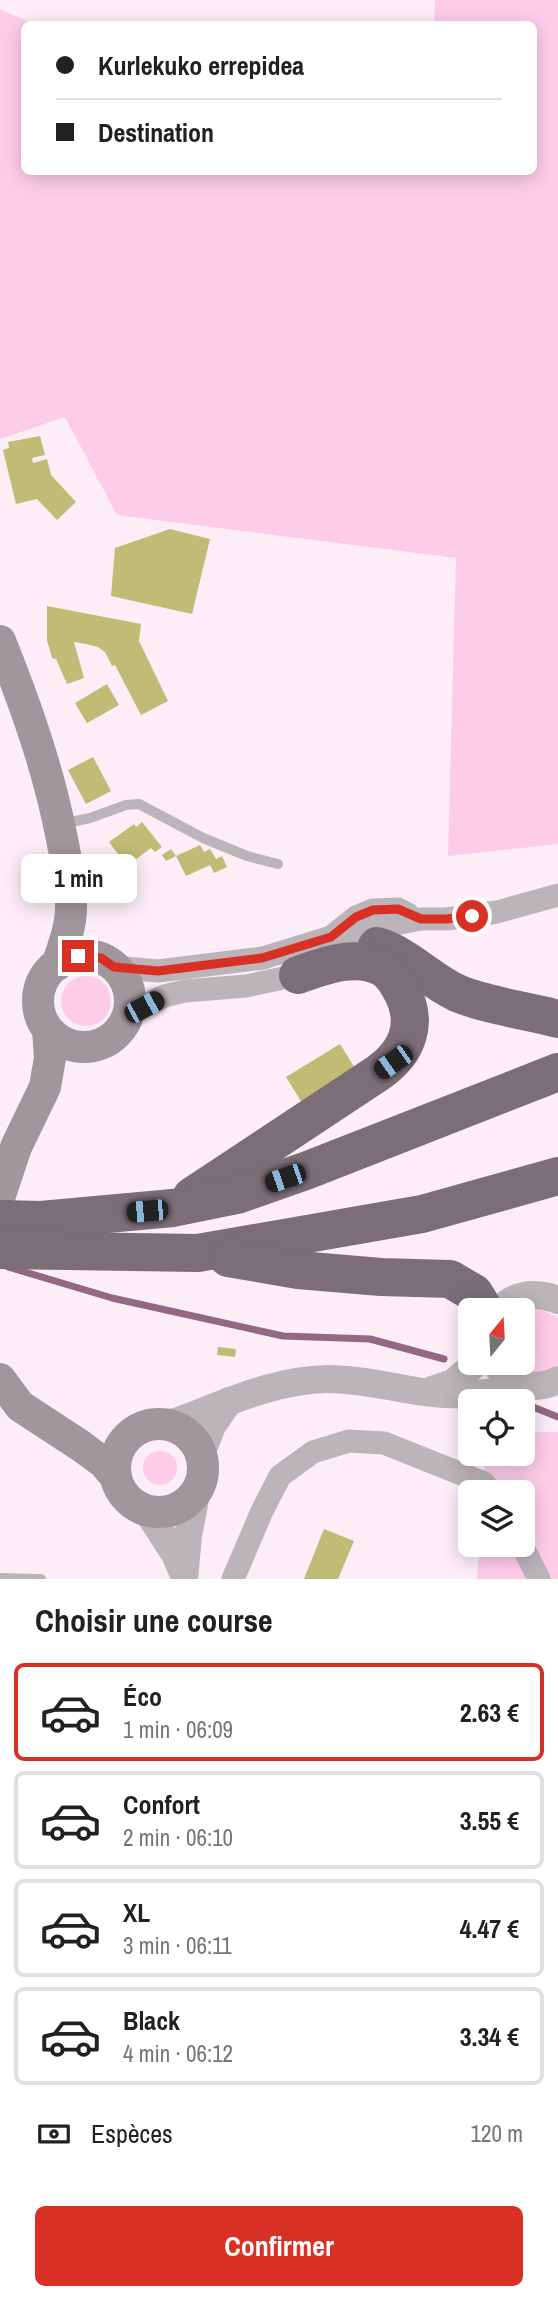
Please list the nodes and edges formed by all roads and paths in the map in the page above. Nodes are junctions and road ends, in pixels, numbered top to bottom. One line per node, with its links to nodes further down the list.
1 (0, 641): 2 (main road)
2 (60, 825): 3 (lane); 5 (main road)
3 (278, 864)
4 (558, 895): 6 (street)
5 (72, 904): 7 (main road); 8 (main road)
6 (341, 938): 7 (street); 9 (street); 11 (highway)
7 (108, 963): 8 (main road); 10 (main road)
8 (57, 965): 12 (main road)
9 (298, 975): 10 (street); 18 (highway)
10 (128, 1014): 13 (main road)
11 (558, 1019)
12 (48, 1030): 13 (main road); 15 (main road)
13 (93, 1046): 15 (main road)
14 (558, 1072): 18 (highway)
15 (45, 1087): 17 (main road)
16 (558, 1176): 21 (highway)
17 (0, 1195)
18 (173, 1208): 20 (highway)
19 (0, 1219): 20 (highway)
20 (26, 1240): 21 (highway)
21 (198, 1253): 22 (highway)
22 (477, 1298)
23 (516, 1298): 24 (street)
24 (558, 1300)
25 (461, 1376): 30 (street)
26 (505, 1376): 29 (street)
27 (0, 1379): 33 (main road)
28 (558, 1380): 29 (street)
29 (530, 1386): 30 (street)
30 (425, 1392): 31 (street)
31 (229, 1401): 32 (street); 35 (street)
32 (167, 1425): 34 (main road); 35 (main road)
33 (53, 1428): 34 (main road); 36 (main road)
34 (128, 1437): 36 (main road)
35 (201, 1454): 38 (main road)
36 (116, 1476): 39 (main road)
37 (476, 1480): 44 (street)
38 (196, 1494): 39 (main road); 41 (street)
39 (147, 1511): 41 (street)
40 (528, 1557): 45 (street)
41 (184, 1577)
42 (0, 1578): 43 (lane)
43 (41, 1579)
44 (233, 1579)
45 (539, 1579)

